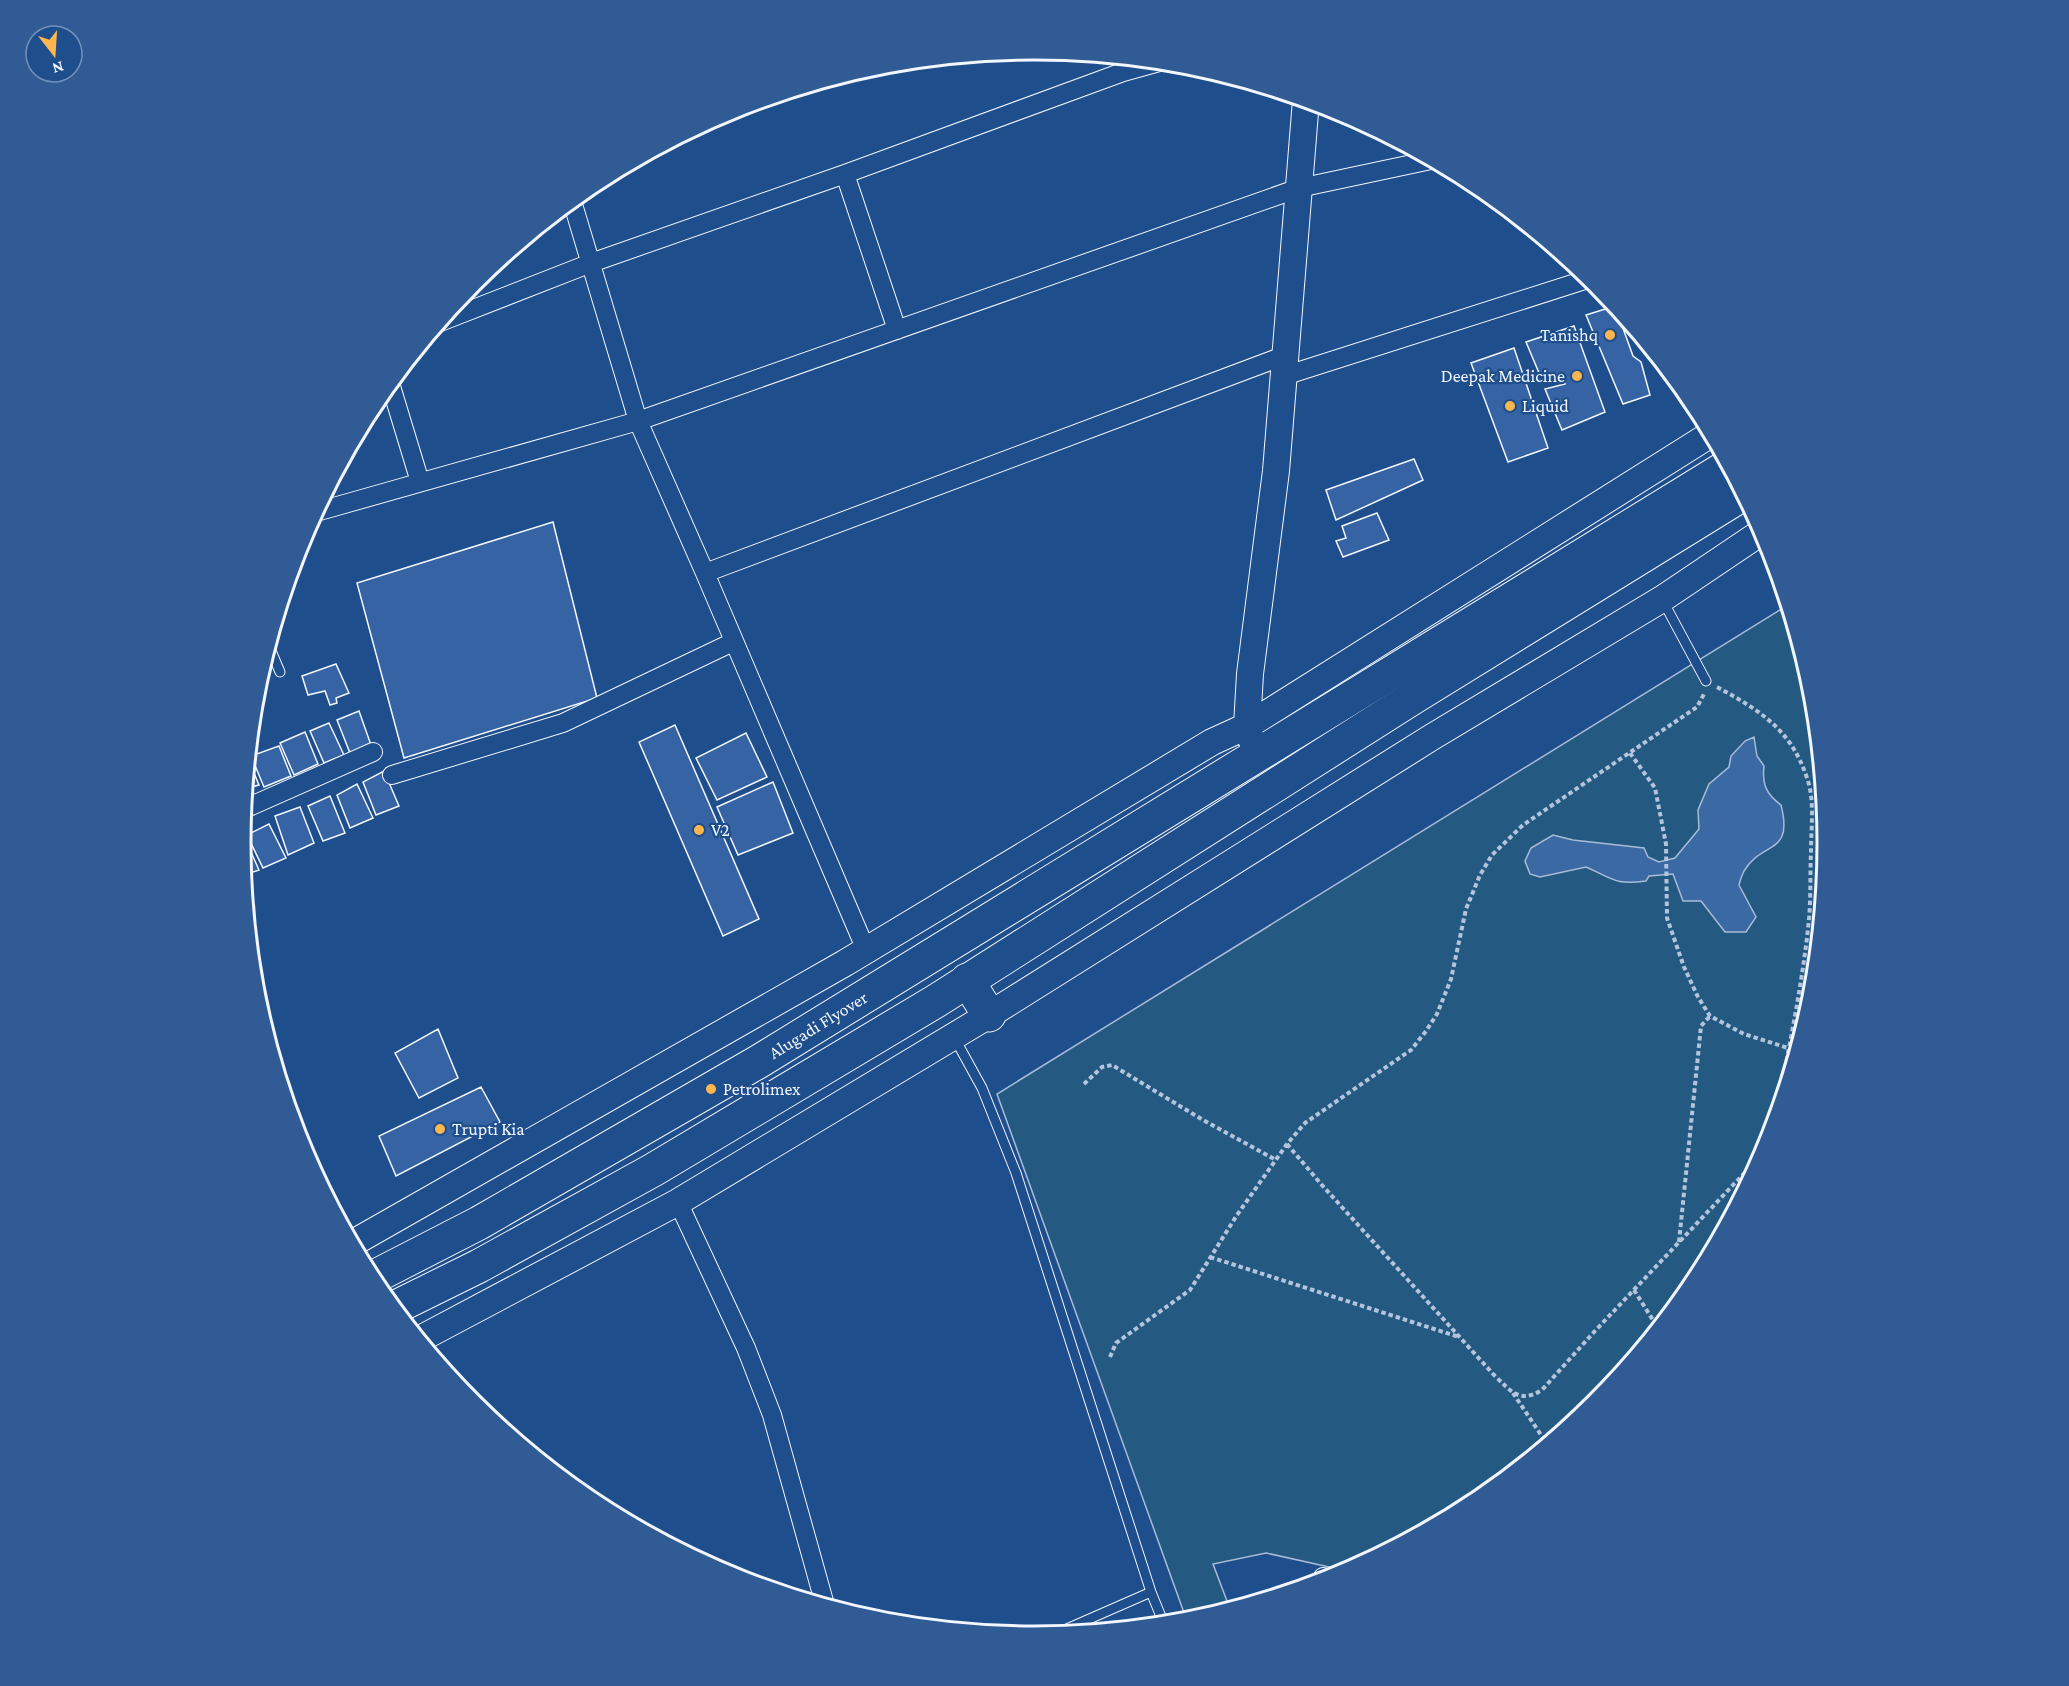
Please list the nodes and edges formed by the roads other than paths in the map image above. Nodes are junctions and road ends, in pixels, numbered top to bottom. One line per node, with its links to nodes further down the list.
1 (1141, 68): 4 (street)
2 (1305, 109): 5 (street)
3 (1421, 162): 5 (street)
4 (845, 174): 7 (street); 10 (street)
5 (1299, 188): 10 (street); 11 (street)
6 (575, 210): 7 (street)
7 (591, 263): 9 (street); 13 (street)
8 (1580, 281): 11 (street)
9 (457, 316)
10 (897, 330): 13 (street)
11 (1285, 366): 20 (street); 26 (street)
12 (393, 394): 16 (street)
13 (638, 421): 16 (street); 20 (street)
14 (1705, 438): 26 (street)
15 (1722, 469): 26 (highway, Alugadi Flyover)
16 (420, 482): 18 (street)
17 (1737, 498): 31 (highway, Alugadi Flyover)
18 (327, 509)
19 (1755, 536): 21 (street)
20 (705, 573): 22 (street)
21 (1662, 599): 25 (lane); 32 (street)
22 (733, 642): 28 (street); 30 (street)
23 (274, 658): 24 (lane)
24 (280, 672)
25 (1706, 681)
26 (1251, 741): 30 (street); 36 (highway, Alugadi Flyover)
27 (373, 752): 29 (street)
28 (392, 775)
29 (252, 805)
30 (866, 950): 35 (street)
31 (967, 980): 32 (highway); 37 (highway, Alugadi Flyover)
32 (989, 1015): 33 (street)
33 (953, 1036): 34 (street); 39 (lane)
34 (678, 1202): 38 (street); 40 (street)
35 (359, 1239)
36 (380, 1274)
37 (402, 1304)
38 (426, 1336)
39 (1151, 1592): 41 (lane); 42 (lane)
40 (823, 1596)
41 (1160, 1615)
42 (1079, 1624)

